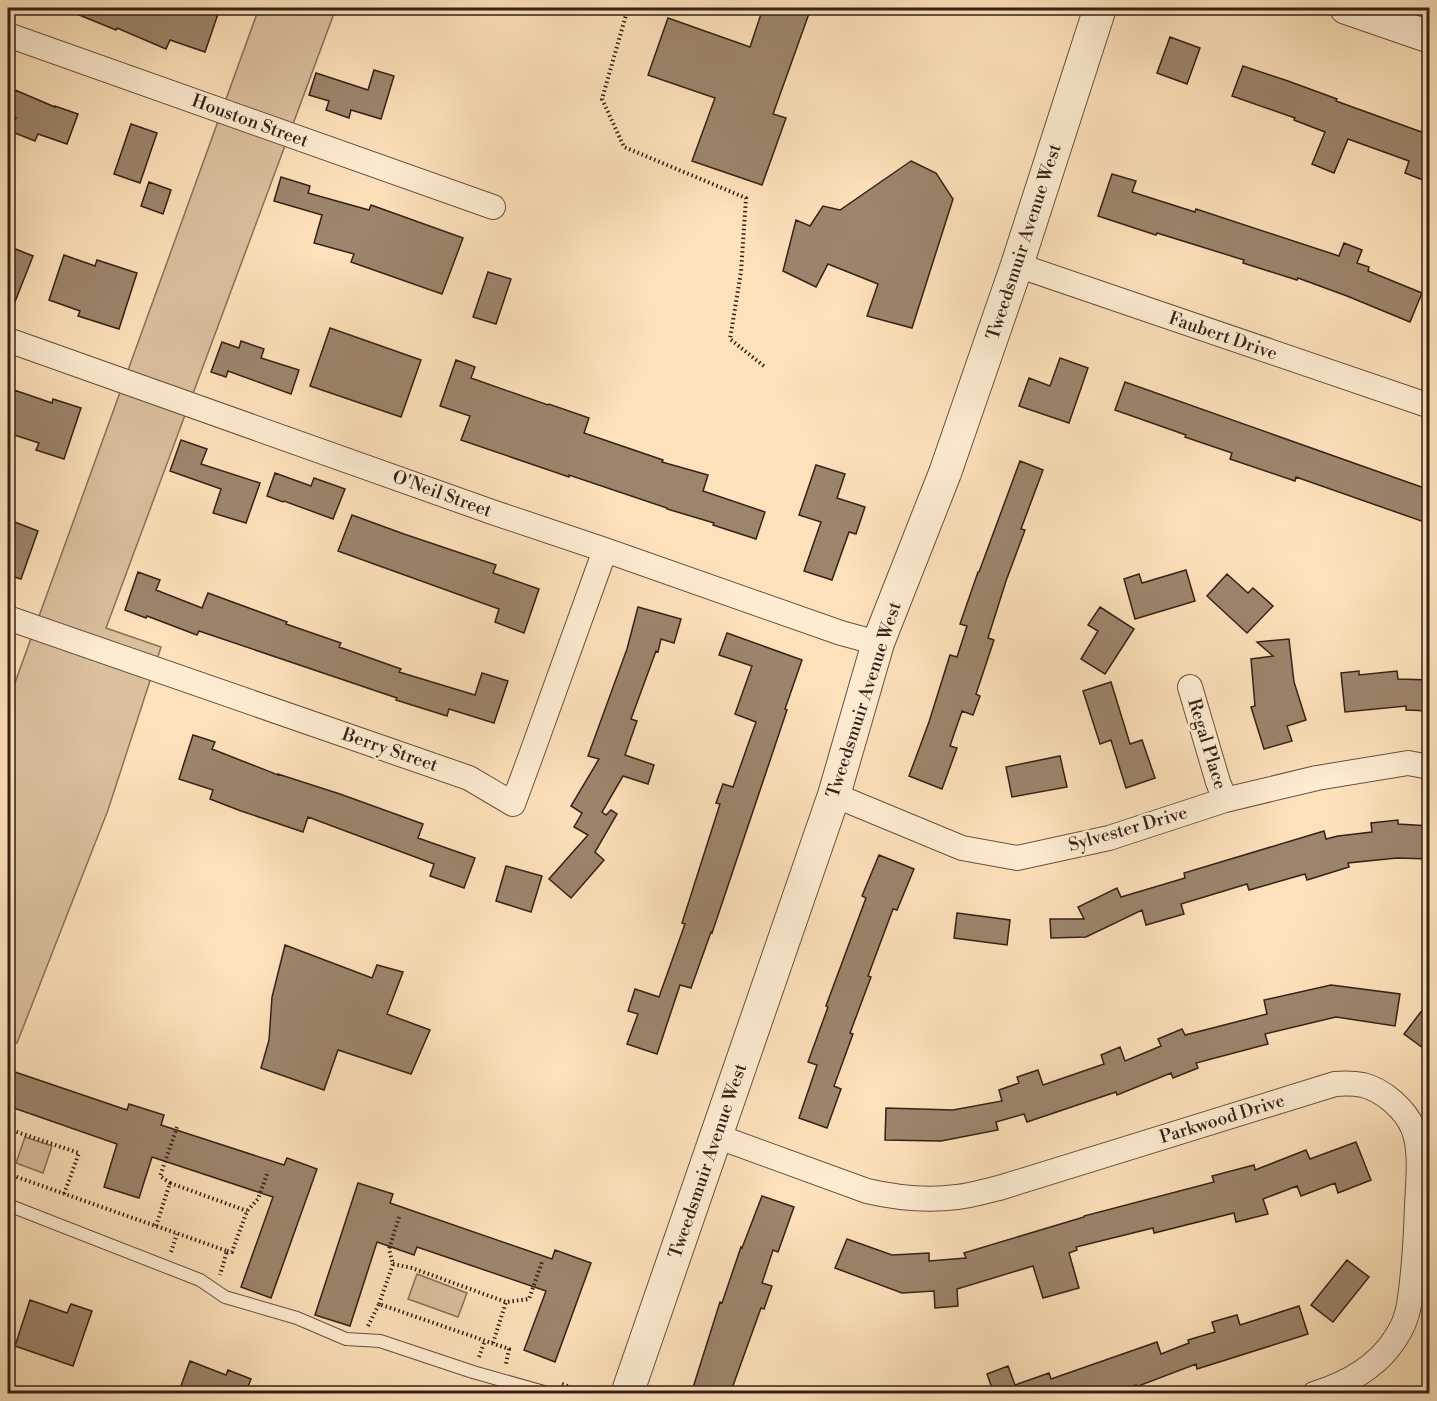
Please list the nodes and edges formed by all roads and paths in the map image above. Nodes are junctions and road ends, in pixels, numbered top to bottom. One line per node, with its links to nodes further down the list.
1 (628, 8): 9 (path)
2 (1100, 8): 7 (street, Tweedsmuir Avenue West)
3 (1346, 8): 5 (street)
4 (8, 35): 6 (street, Houston Street)
5 (1430, 37)
6 (492, 207)
7 (1017, 266): 10 (street, Faubert Drive); 13 (street, Tweedsmuir Avenue West)
8 (8, 340): 11 (street, O'Neil Street)
9 (765, 367)
10 (1430, 406)
11 (605, 550): 12 (street, Berry Street); 13 (street, O'Neil Street)
12 (8, 618)
13 (878, 643): 16 (street, Tweedsmuir Avenue West)
14 (1190, 687): 17 (street, Regal Place)
15 (1430, 767): 17 (street, Sylvester Drive)
16 (834, 795): 17 (street, Sylvester Drive); 22 (street, Tweedsmuir Avenue West)
17 (1225, 800)
18 (11, 1067): 19 (path)
19 (8, 1077)
20 (177, 1127): 25 (path)
21 (8, 1129): 26 (path)
22 (716, 1136): 42 (street, Tweedsmuir Avenue West); 43 (street, Parkwood Drive)
23 (268, 1171): 28 (path)
24 (8, 1174): 26 (path)
25 (170, 1183): 28 (path); 30 (path)
26 (64, 1194): 30 (path)
27 (8, 1205): 40 (lane)
28 (246, 1210): 31 (path)
29 (399, 1217): 33 (path)
30 (156, 1226): 31 (path)
31 (227, 1251): 34 (path)
32 (542, 1262): 35 (path)
33 (393, 1264): 35 (path); 36 (path)
34 (219, 1278)
35 (506, 1302): 38 (path)
36 (379, 1304): 37 (path); 38 (path)
37 (367, 1328)
38 (493, 1343): 39 (path)
39 (516, 1368)
40 (555, 1388): 41 (path)
41 (590, 1394)
42 (627, 1394)
43 (1314, 1394)

